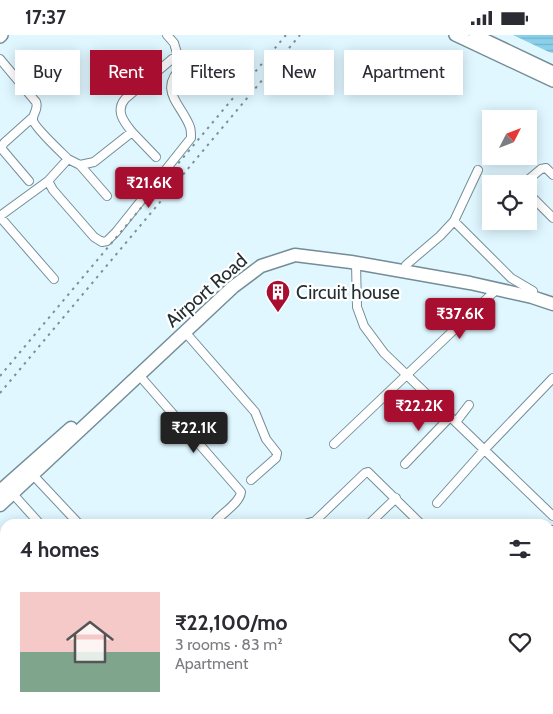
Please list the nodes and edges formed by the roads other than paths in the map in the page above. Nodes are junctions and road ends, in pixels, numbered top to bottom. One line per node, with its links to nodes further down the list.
1 (167, 35): 17 (street)
2 (455, 35): 7 (main road)
3 (475, 35): 6 (main road)
4 (0, 59): 8 (street)
5 (172, 59): 9 (street)
6 (553, 72)
7 (553, 81)
8 (33, 117): 11 (street); 16 (street)
9 (132, 132): 10 (street); 12 (street)
10 (156, 157)
11 (68, 159): 12 (street); 17 (street)
12 (80, 165): 18 (street)
13 (478, 170): 22 (street)
14 (534, 175): 15 (street)
15 (553, 175)
16 (29, 181)
17 (48, 181): 20 (street)
18 (108, 196)
19 (537, 202): 21 (street)
20 (0, 217): 25 (street)
21 (553, 218)
22 (454, 221): 24 (street); 27 (street)
23 (356, 263): 26 (main road, Airport Road); 30 (main road, Airport Road); 32 (street)
24 (406, 265): 27 (main road, Airport Road); 41 (main road, Airport Road)
25 (54, 279)
26 (497, 289): 29 (main road, Airport Road); 32 (street)
27 (533, 291): 28 (main road, Airport Road)
28 (553, 297)
29 (553, 304)
30 (185, 332): 31 (main road, Airport Road); 40 (street)
31 (139, 375): 39 (main road, Airport Road); 48 (street)
32 (407, 375): 35 (street); 36 (street)
33 (553, 378): 37 (street)
34 (469, 405): 35 (street)
35 (453, 420): 37 (street); 38 (street)
36 (334, 444)
37 (485, 449): 43 (street); 44 (street)
38 (405, 464)
39 (33, 475): 41 (main road, Airport Road); 47 (street)
40 (251, 480)
41 (6, 496): 45 (street); 46 (street)
42 (396, 498): 49 (street); 50 (street); 51 (street)
43 (437, 503)
44 (553, 516)
45 (29, 519)
46 (34, 519)
47 (74, 519)
48 (218, 519)
49 (320, 519)
50 (374, 519)
51 (416, 519)

